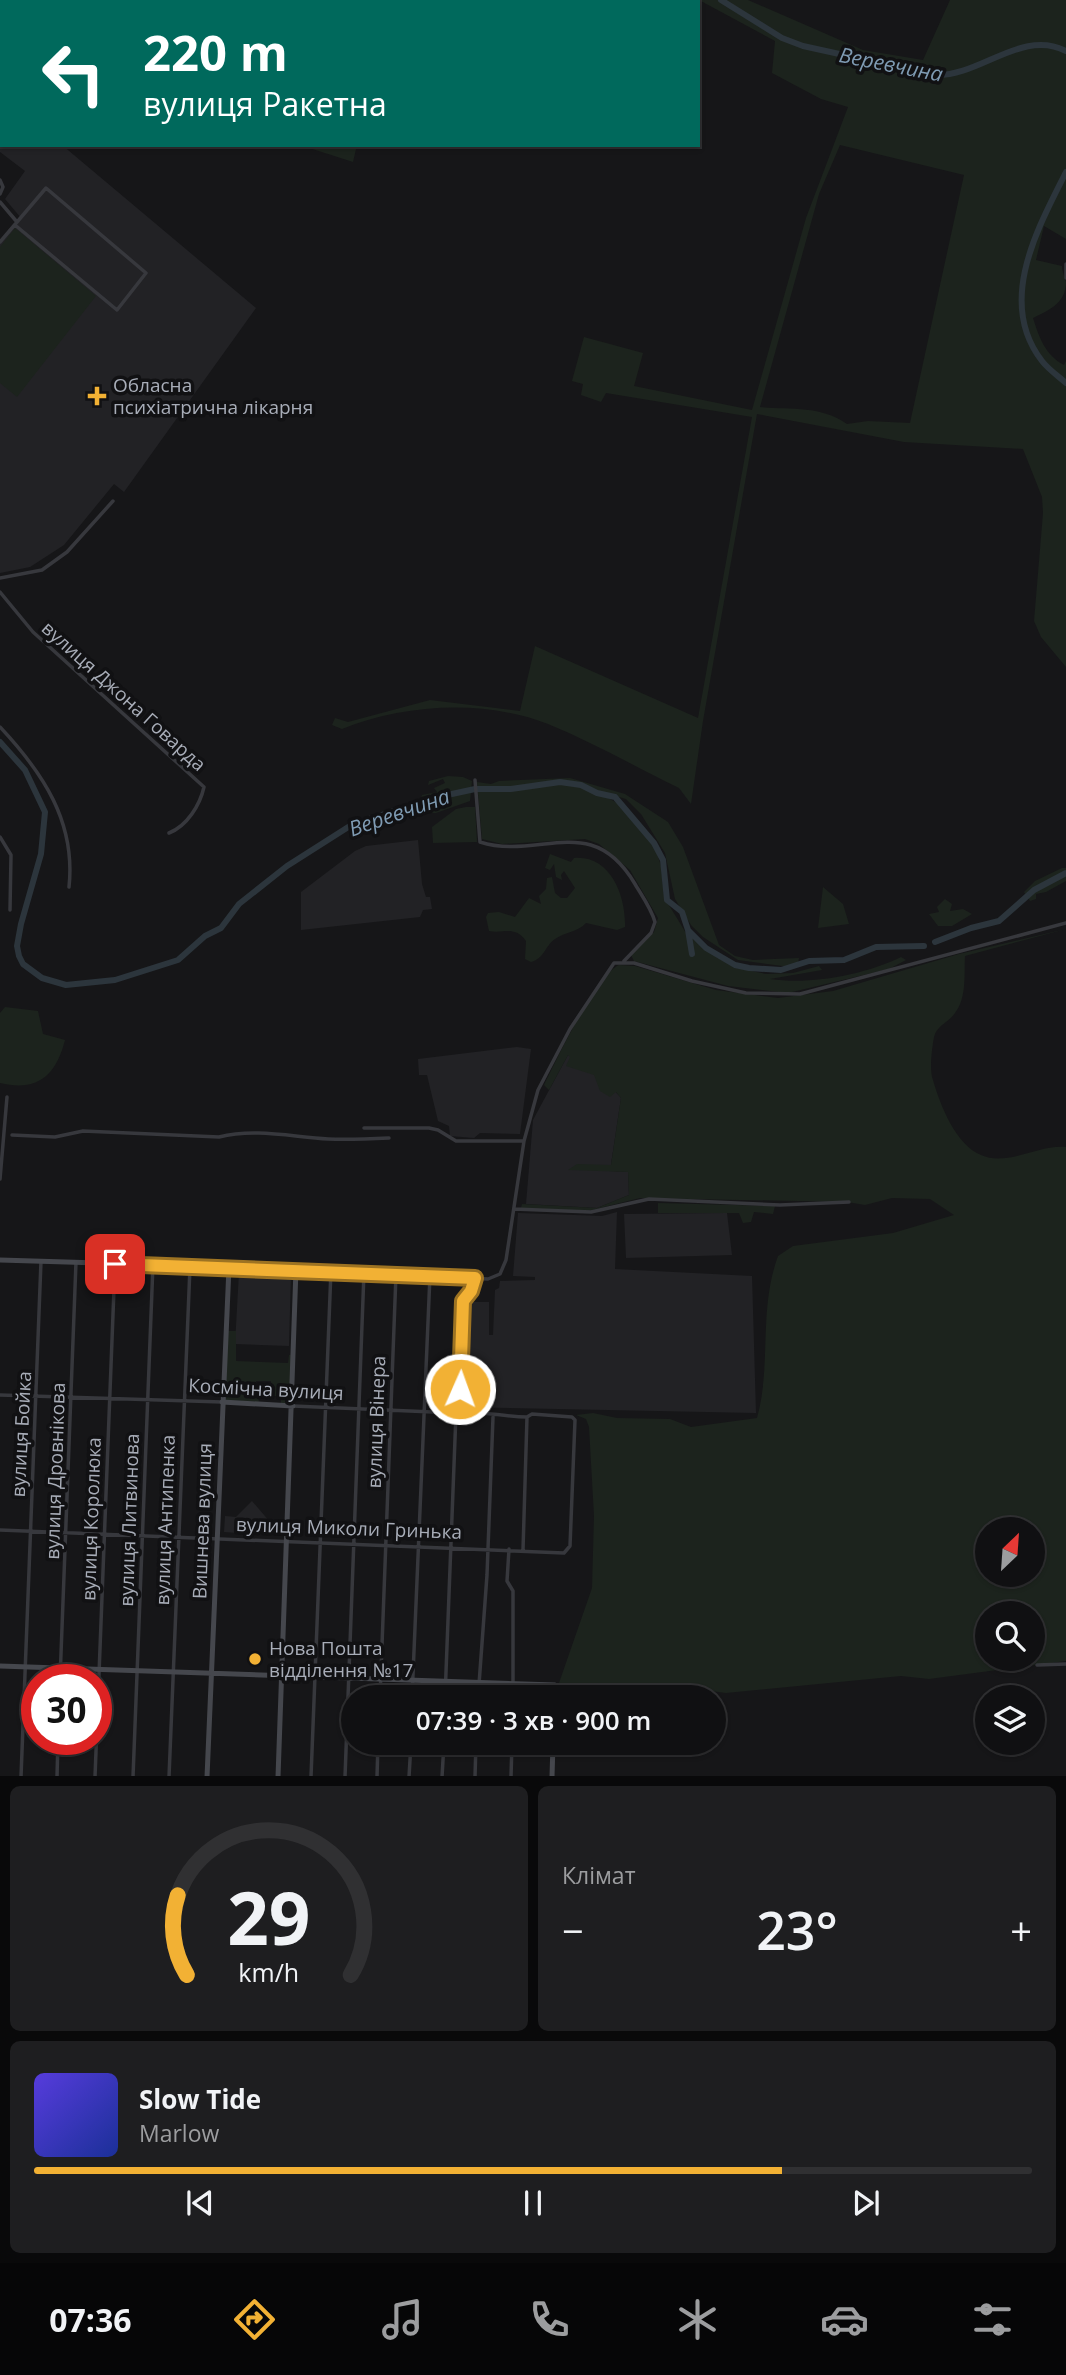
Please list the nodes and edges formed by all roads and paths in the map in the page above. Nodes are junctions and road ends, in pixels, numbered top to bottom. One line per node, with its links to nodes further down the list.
1 (0, 180): 2 (street)
2 (0, 194)
3 (0, 202): 5 (street)
4 (0, 211): 5 (street)
5 (9, 215): 6 (street)
6 (16, 224): 6 (street); 7 (street)
7 (0, 242)
8 (1066, 264): 9 (street)
9 (1066, 278)
10 (113, 501): 11 (street)
11 (0, 578)
12 (0, 592): 15 (street, вулиця Джона Говарда)
13 (0, 727): 17 (street)
14 (475, 779): 20 (street)
15 (169, 833)
16 (0, 837): 18 (street)
17 (69, 887)
18 (10, 910)
19 (1066, 923): 20 (street)
20 (624, 961): 26 (street)
21 (7, 1097): 23 (street)
22 (364, 1128): 26 (street)
23 (1, 1135): 27 (street)
24 (12, 1135): 25 (street)
25 (389, 1138)
26 (524, 1141): 30 (street)
27 (0, 1164): 28 (street)
28 (0, 1180)
29 (849, 1202): 30 (street)
30 (514, 1209): 43 (street)
31 (0, 1260): 32 (street)
32 (41, 1261): 33 (street); 45 (street, вулиця Бойка)
33 (76, 1262): 34 (street); 46 (street, вулиця Дровнікова)
34 (115, 1264): 35 (street); 47 (street, вулиця Королюка)
35 (153, 1264): 36 (street); 48 (street, вулиця Литвинова)
36 (190, 1265): 37 (street); 49 (street, вулиця Антипенка)
37 (229, 1267): 38 (street); 50 (street, Вишнева вулиця)
38 (296, 1269): 39 (street); 51 (street)
39 (331, 1270): 40 (street); 52 (street)
40 (364, 1272): 41 (street); 53 (street)
41 (396, 1274): 42 (street); 54 (street, вулиця Вінера)
42 (430, 1275): 43 (street); 55 (street)
43 (475, 1278): 56 (street)
44 (0, 1395): 45 (street, Космічна вулиця)
45 (37, 1396): 46 (street, Космічна вулиця); 60 (street, вулиця Бойка)
46 (72, 1397): 47 (street, Космічна вулиця); 61 (street, вулиця Дровнікова)
47 (110, 1398): 48 (street, Космічна вулиця); 62 (street, вулиця Королюка)
48 (148, 1399): 49 (street, Космічна вулиця); 63 (street, вулиця Литвинова)
49 (183, 1401): 50 (street, Космічна вулиця); 64 (street, вулиця Антипенка)
50 (222, 1402): 51 (street, Космічна вулиця); 65 (street, Вишнева вулиця)
51 (293, 1406): 52 (street, Космічна вулиця); 66 (street)
52 (325, 1408): 53 (street, Космічна вулиця); 67 (street)
53 (359, 1408): 54 (street, Космічна вулиця); 68 (street)
54 (391, 1409): 55 (street, Космічна вулиця); 69 (street, вулиця Вінера)
55 (423, 1412): 56 (street, Космічна вулиця); 70 (street)
56 (458, 1413): 58 (street, Космічна вулиця); 71 (street)
57 (528, 1416): 58 (street, Космічна вулиця); 74 (street, Космічна вулиця); 75 (street)
58 (493, 1417): 72 (street)
59 (0, 1530): 60 (street, вулиця Миколи Гринька)
60 (30, 1531): 61 (street, вулиця Миколи Гринька); 76 (street, вулиця Бойка)
61 (66, 1533): 62 (street, вулиця Миколи Гринька); 77 (street, вулиця Дровнікова)
62 (104, 1534): 63 (street, вулиця Миколи Гринька); 78 (street, вулиця Королюка)
63 (143, 1535): 64 (street, вулиця Миколи Гринька); 84 (street, вулиця Литвинова)
64 (178, 1536): 65 (street, вулиця Миколи Гринька); 85 (street, вулиця Антипенка)
65 (216, 1537): 66 (street, вулиця Миколи Гринька); 86 (street, Вишнева вулиця)
66 (286, 1541): 67 (street, вулиця Миколи Гринька); 87 (street)
67 (320, 1543): 68 (street, вулиця Миколи Гринька); 88 (street)
68 (353, 1543): 69 (street, вулиця Миколи Гринька); 89 (street)
69 (386, 1544): 70 (street, вулиця Миколи Гринька); 90 (street, вулиця Вінера)
70 (419, 1545): 71 (street, вулиця Миколи Гринька); 91 (street)
71 (452, 1546): 72 (street, вулиця Миколи Гринька); 92 (street)
72 (488, 1548): 73 (street, вулиця Миколи Гринька); 93 (street)
73 (509, 1549): 75 (street, вулиця Миколи Гринька); 97 (street)
74 (569, 1549): 75 (street, вулиця Миколи Гринька)
75 (523, 1550)
76 (26, 1664)
77 (61, 1664)
78 (100, 1664)
79 (1066, 1664): 80 (street)
80 (1045, 1665)
81 (0, 1666): 82 (street)
82 (21, 1666)
83 (112, 1670): 84 (street)
84 (137, 1671): 85 (street); 110 (street, вулиця Литвинова)
85 (172, 1672): 86 (street); 111 (street, вулиця Антипенка)
86 (211, 1673): 87 (street); 112 (street, Вишнева вулиця)
87 (282, 1676): 88 (street); 113 (street)
88 (315, 1677): 89 (street); 114 (street)
89 (348, 1679): 90 (street); 115 (street)
90 (380, 1680): 91 (street); 94 (street, вулиця Вінера)
91 (413, 1681): 92 (street); 95 (street)
92 (446, 1682): 93 (street); 96 (street)
93 (478, 1684): 97 (street)
94 (380, 1685)
95 (413, 1685)
96 (446, 1685)
97 (513, 1685)
98 (22, 1755): 107 (street, вулиця Бойка)
99 (58, 1755): 108 (street)
100 (96, 1755): 109 (street, вулиця Королюка)
101 (378, 1755): 116 (street)
102 (411, 1755): 117 (street)
103 (443, 1755): 118 (street)
104 (476, 1755): 119 (street)
105 (512, 1755): 120 (street)
106 (553, 1755): 121 (street)
107 (21, 1776)
108 (57, 1776)
109 (95, 1776)
110 (134, 1776)
111 (169, 1776)
112 (207, 1776)
113 (278, 1776)
114 (311, 1776)
115 (345, 1776)
116 (377, 1776)
117 (410, 1776)
118 (442, 1776)
119 (475, 1776)
120 (511, 1776)
121 (552, 1776)

